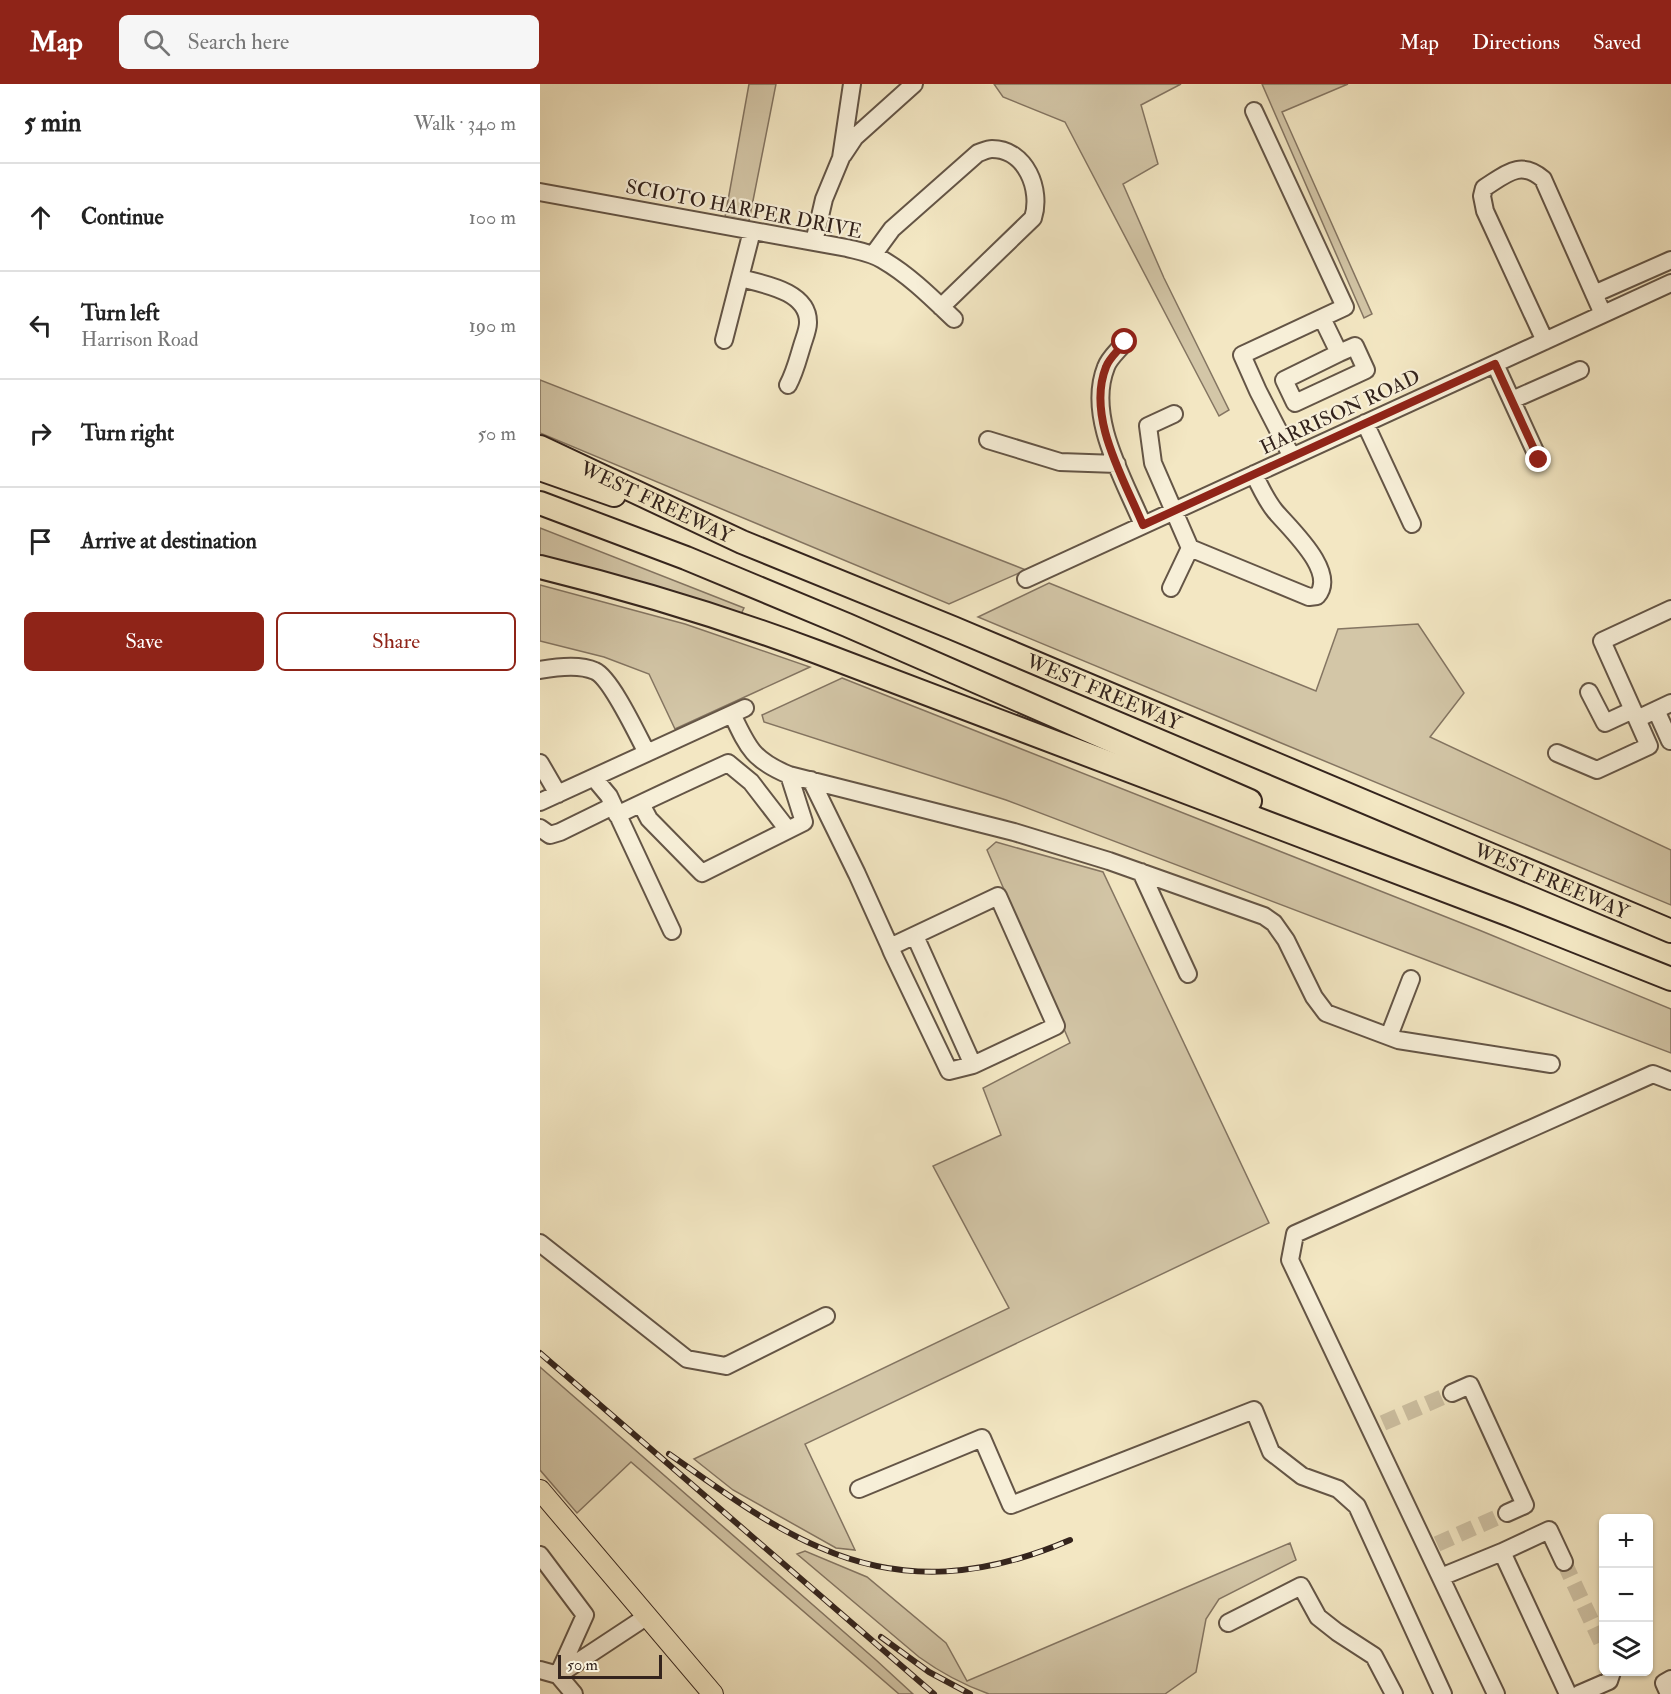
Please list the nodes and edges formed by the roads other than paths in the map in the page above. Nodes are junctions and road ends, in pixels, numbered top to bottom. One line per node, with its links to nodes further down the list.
1 (852, 84): 4 (street)
2 (914, 84): 4 (street)
3 (1254, 111): 15 (street)
4 (841, 158): 7 (street)
5 (540, 192): 6 (street, SCIOTO HARPER DRIVE)
6 (752, 231): 7 (street, SCIOTO HARPER DRIVE); 10 (street)
7 (814, 242): 8 (street, SCIOTO HARPER DRIVE)
8 (873, 255): 13 (street, SCIOTO HARPER DRIVE); 13 (street)
9 (1671, 260): 12 (street)
10 (740, 278): 17 (street); 23 (street)
11 (1671, 283): 14 (street, HARRISON ROAD)
12 (1594, 294): 14 (street); 18 (street)
13 (942, 307): 16 (street, SCIOTO HARPER DRIVE)
14 (1603, 314): 18 (street, HARRISON ROAD)
15 (1322, 318): 20 (street); 29 (street)
16 (954, 319)
17 (724, 340)
18 (1545, 341): 21 (street, HARRISON ROAD)
19 (1125, 342): 31 (street)
20 (1339, 353): 20 (street)
21 (1495, 364): 24 (street); 26 (street, HARRISON ROAD)
22 (1580, 370): 24 (street)
23 (788, 385)
24 (1512, 400): 30 (street)
25 (1174, 414): 35 (street)
26 (1365, 423): 29 (street, HARRISON ROAD); 36 (street)
27 (988, 440): 31 (street)
28 (540, 447): 38 (highway, WEST FREEWAY)
29 (1293, 457): 33 (street, HARRISON ROAD)
30 (1539, 460)
31 (1117, 464): 37 (street)
32 (540, 469): 38 (highway)
33 (1254, 474): 35 (street, HARRISON ROAD); 39 (street)
34 (540, 503): 62 (highway)
35 (1173, 511): 37 (street, HARRISON ROAD); 39 (street)
36 (1412, 524)
37 (1143, 525): 41 (street, HARRISON ROAD)
38 (742, 542): 64 (highway, WEST FREEWAY)
39 (1190, 548): 42 (street)
40 (540, 567): 62 (highway)
41 (1026, 579)
42 (1171, 588)
43 (1671, 609): 47 (street)
44 (540, 670): 49 (street)
45 (1589, 692): 47 (street)
46 (1664, 707): 47 (street); 48 (street)
47 (1635, 715): 50 (street)
48 (1670, 741)
49 (647, 753): 52 (street); 53 (street)
50 (1557, 753)
51 (540, 763): 55 (street)
52 (789, 775): 54 (street); 60 (street)
53 (594, 778): 55 (street); 58 (street)
54 (811, 780): 61 (street); 66 (street)
55 (558, 794): 56 (street)
56 (540, 802)
57 (641, 804): 58 (street); 60 (street); 60 (street)
58 (615, 811): 59 (street); 63 (street)
59 (540, 828)
60 (788, 830)
61 (1141, 872): 67 (street); 70 (street)
62 (1509, 915): 69 (highway)
63 (672, 931)
64 (1671, 931)
65 (915, 936): 66 (street); 72 (street); 72 (street)
66 (890, 947): 72 (street)
67 (1188, 974)
68 (1411, 979): 70 (street)
69 (1671, 980)
70 (1389, 1036): 71 (street)
71 (1551, 1064)
72 (973, 1065)
73 (1671, 1081): 83 (street)
74 (540, 1243): 75 (street)
75 (826, 1316)
76 (1452, 1393): 79 (street)
77 (859, 1489): 93 (street)
78 (540, 1490): 84 (main road)
79 (1507, 1513)
80 (1502, 1552): 82 (street); 83 (street); 95 (street)
81 (540, 1555): 87 (street)
82 (1564, 1562)
83 (1441, 1577): 94 (street)
84 (646, 1617): 87 (street); 91 (main road)
85 (1228, 1623): 92 (street)
86 (540, 1670): 87 (street)
87 (558, 1675): 90 (street)
88 (1610, 1676): 96 (street)
89 (1671, 1679): 97 (street)
90 (574, 1694)
91 (713, 1694)
92 (1394, 1694)
93 (1443, 1694)
94 (1496, 1694)
95 (1568, 1694)
96 (1579, 1694)
97 (1670, 1694)

